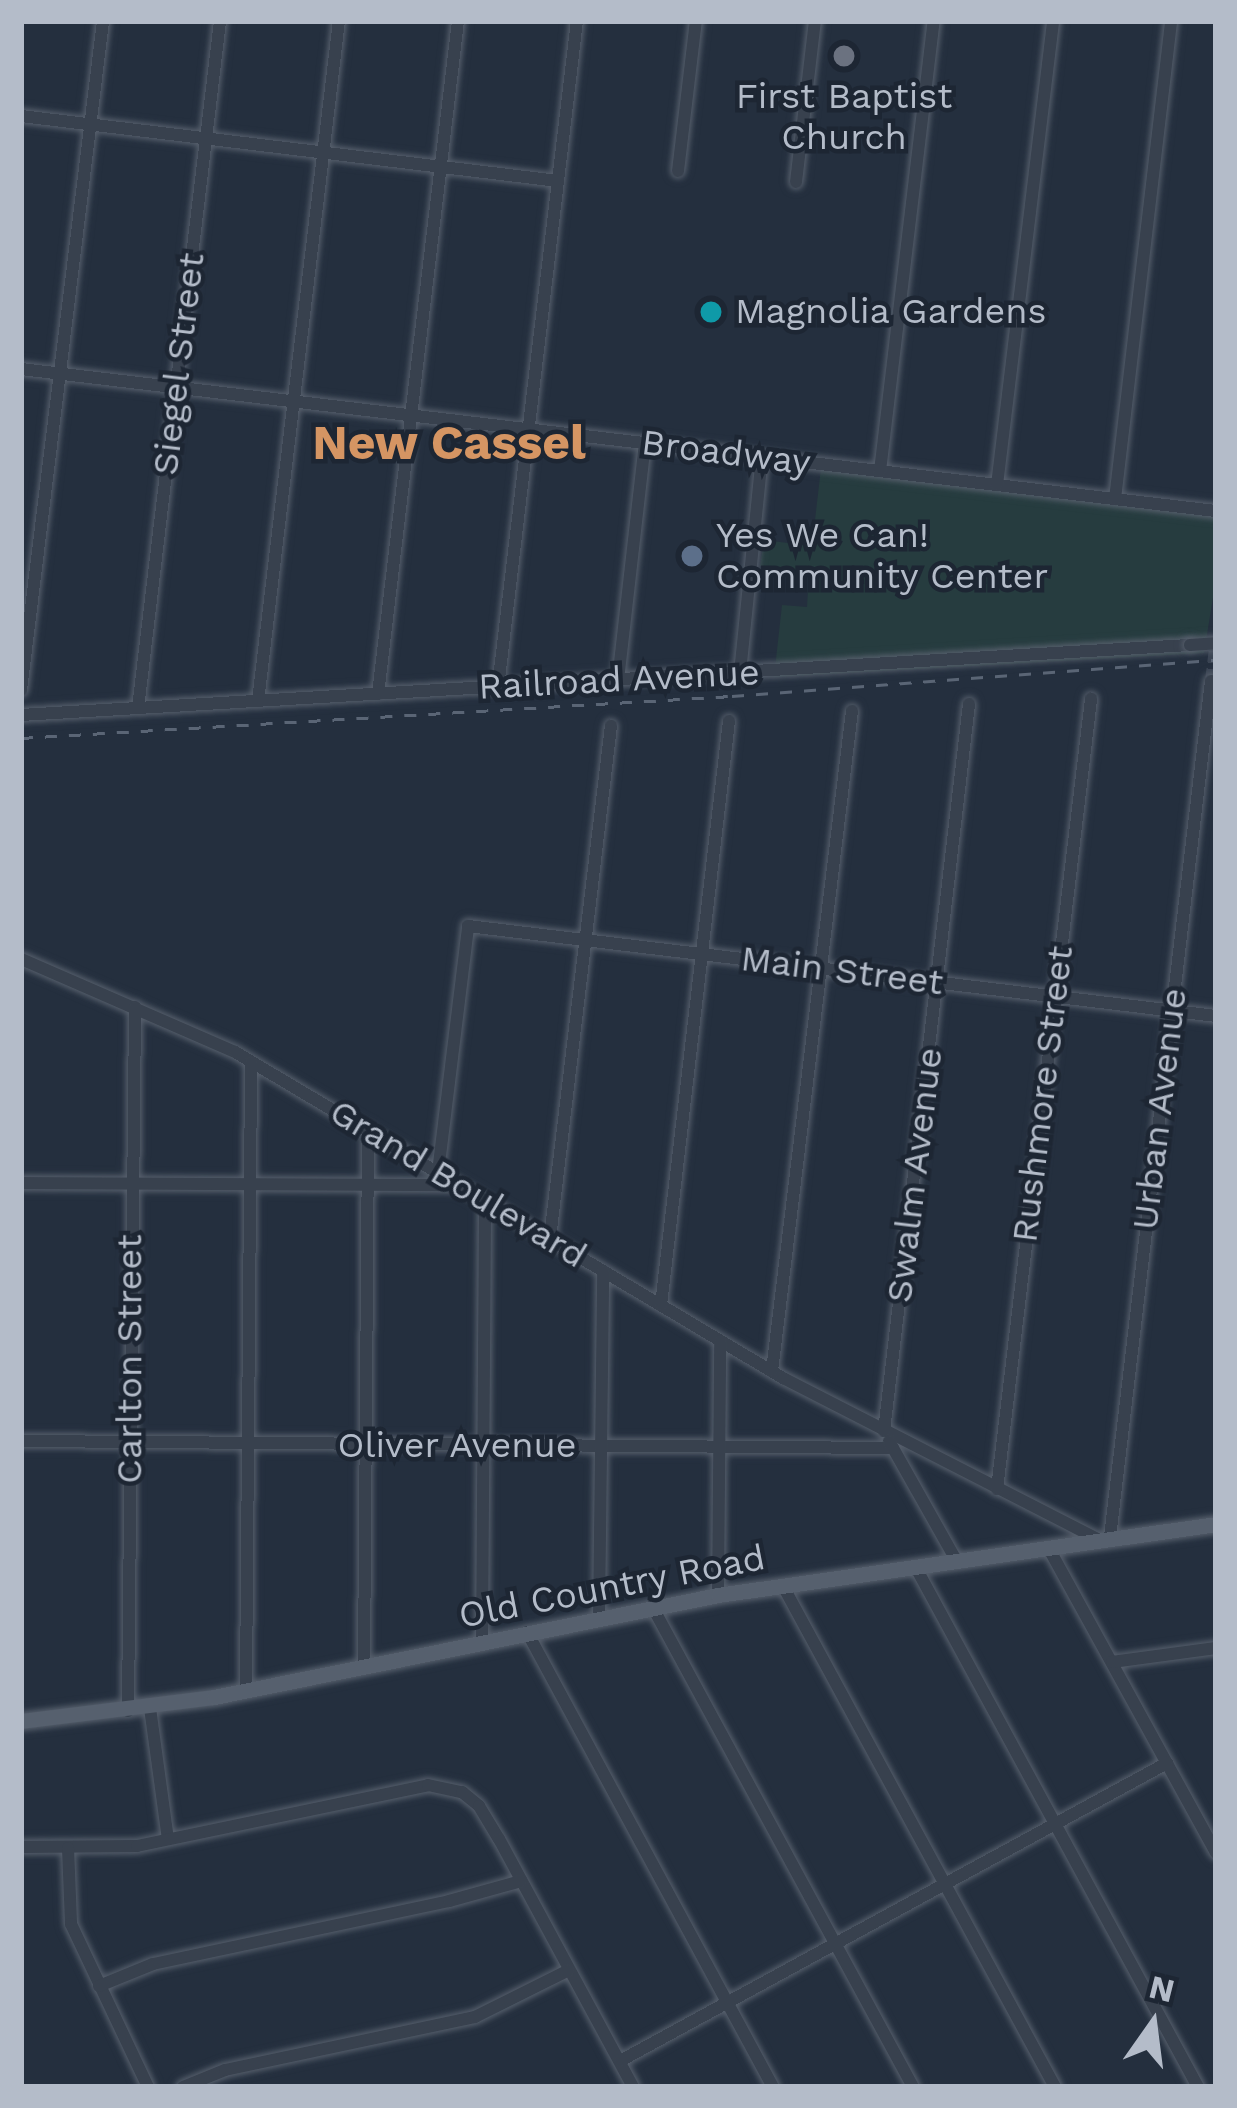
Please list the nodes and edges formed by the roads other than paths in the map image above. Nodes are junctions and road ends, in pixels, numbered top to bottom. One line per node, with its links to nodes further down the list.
1 (103, 21): 12 (street)
2 (220, 21): 13 (street, Siegel Street)
3 (339, 21): 14 (street)
4 (458, 21): 15 (street)
5 (577, 21): 17 (street)
6 (696, 21): 16 (street)
7 (815, 21): 18 (street)
8 (934, 21): 27 (street)
9 (1053, 21): 28 (street)
10 (1172, 21): 29 (street)
11 (21, 116): 12 (street)
12 (89, 124): 13 (street); 20 (street)
13 (206, 139): 14 (street); 21 (street, Siegel Street)
14 (323, 153): 15 (street); 22 (street)
15 (440, 166): 17 (street); 23 (street)
16 (678, 171)
17 (558, 182): 24 (street)
18 (796, 182)
19 (21, 369): 20 (street, Broadway)
20 (59, 373): 21 (street, Broadway); 36 (street)
21 (176, 387): 22 (street, Broadway); 41 (street, Siegel Street)
22 (293, 401): 23 (street, Broadway); 39 (street)
23 (411, 415): 24 (street, Broadway); 37 (street)
24 (528, 429): 25 (street, Broadway); 35 (street)
25 (645, 443): 26 (street, Broadway); 33 (street)
26 (762, 457): 27 (street, Broadway); 32 (street)
27 (880, 471): 28 (street, Broadway)
28 (997, 485): 29 (street, Broadway)
29 (1114, 499): 30 (street, Broadway)
30 (1216, 511)
31 (1216, 643): 32 (street, Railroad Avenue, bridge)
32 (740, 673): 33 (street, Railroad Avenue)
33 (618, 680): 35 (street, Railroad Avenue)
34 (1211, 681): 53 (street, Urban Avenue)
35 (498, 687): 37 (street, Railroad Avenue)
36 (21, 690)
37 (378, 694): 39 (street, Railroad Avenue)
38 (1091, 699): 51 (street, Rushmore Street)
39 (258, 701): 41 (street, Railroad Avenue)
40 (969, 704): 50 (street, Swalm Avenue)
41 (138, 708): 43 (street, Railroad Avenue)
42 (852, 711): 49 (street)
43 (21, 715)
44 (730, 721): 47 (street)
45 (610, 726): 46 (street)
46 (585, 940): 47 (street, Main Street); 57 (street, Main Street); 64 (street)
47 (703, 954): 49 (street, Main Street); 66 (street)
48 (21, 959): 52 (street, Grand Boulevard)
49 (820, 968): 50 (street, Main Street); 68 (street)
50 (938, 982): 51 (street, Main Street); 69 (street, Swalm Avenue)
51 (1055, 996): 53 (street, Main Street); 78 (street, Rushmore Street)
52 (134, 1007): 55 (street, Grand Boulevard); 59 (street, Carlton Street)
53 (1172, 1010): 54 (street, Main Street); 80 (street, Urban Avenue)
54 (1216, 1016)
55 (251, 1062): 56 (street, Grand Boulevard); 60 (street)
56 (368, 1130): 57 (street, Grand Boulevard); 62 (street)
57 (438, 1172): 61 (street, Grand Boulevard)
58 (21, 1183): 59 (street)
59 (131, 1184): 60 (street); 71 (street, Carlton Street)
60 (250, 1185): 62 (street); 72 (street)
61 (460, 1185): 62 (street); 63 (street, Grand Boulevard)
62 (368, 1186): 73 (street)
63 (485, 1201): 64 (street, Grand Boulevard); 74 (street)
64 (550, 1238): 65 (street, Grand Boulevard)
65 (603, 1271): 66 (street, Grand Boulevard); 75 (street)
66 (661, 1305): 67 (street, Grand Boulevard)
67 (720, 1341): 68 (street, Grand Boulevard); 76 (street)
68 (772, 1371): 69 (street, Grand Boulevard)
69 (884, 1431): 77 (street); 78 (street, Grand Boulevard)
70 (21, 1441): 71 (street, Oliver Avenue)
71 (130, 1443): 72 (street, Oliver Avenue); 95 (street, Carlton Street)
72 (247, 1444): 73 (street, Oliver Avenue); 93 (street)
73 (365, 1445): 74 (street, Oliver Avenue); 92 (street)
74 (483, 1446): 75 (street, Oliver Avenue); 89 (street)
75 (602, 1447): 76 (street, Oliver Avenue); 87 (street)
76 (719, 1448): 77 (street, Oliver Avenue); 85 (street)
77 (893, 1448): 82 (street)
78 (997, 1489): 80 (street, Grand Boulevard)
79 (1216, 1524): 80 (main road, Old Country Road)
80 (1104, 1538): 81 (main road, Old Country Road)
81 (1048, 1546): 82 (main road, Old Country Road); 91 (street)
82 (956, 1560): 83 (main road, Old Country Road)
83 (915, 1566): 84 (main road, Old Country Road); 98 (street)
84 (783, 1586): 85 (main road, Old Country Road); 104 (street)
85 (718, 1595): 86 (main road, Old Country Road)
86 (652, 1606): 87 (main road, Old Country Road); 105 (street)
87 (599, 1616): 88 (main road, Old Country Road)
88 (526, 1632): 89 (main road, Old Country Road); 108 (street)
89 (482, 1641): 92 (main road, Old Country Road)
90 (1216, 1648): 91 (street)
91 (1112, 1662): 97 (street)
92 (364, 1666): 93 (main road, Old Country Road)
93 (246, 1691): 94 (main road, Old Country Road)
94 (150, 1708): 95 (main road, Old Country Road); 99 (street)
95 (128, 1711): 96 (main road, Old Country Road)
96 (21, 1721)
97 (1167, 1763): 98 (street); 102 (street)
98 (1055, 1824): 104 (street); 116 (street)
99 (168, 1839): 101 (street); 103 (street)
100 (21, 1846): 101 (street)
101 (68, 1848): 107 (street)
102 (1216, 1853)
103 (521, 1881): 106 (street); 107 (street)
104 (944, 1883): 105 (street); 115 (street)
105 (835, 1943): 108 (street); 114 (street)
106 (569, 1970): 109 (street); 111 (street)
107 (99, 1986): 110 (street)
108 (727, 2002): 109 (street); 113 (street)
109 (620, 2061): 112 (street)
110 (148, 2087)
111 (183, 2087)
112 (633, 2087)
113 (773, 2087)
114 (913, 2087)
115 (1055, 2087)
116 (1198, 2087)

